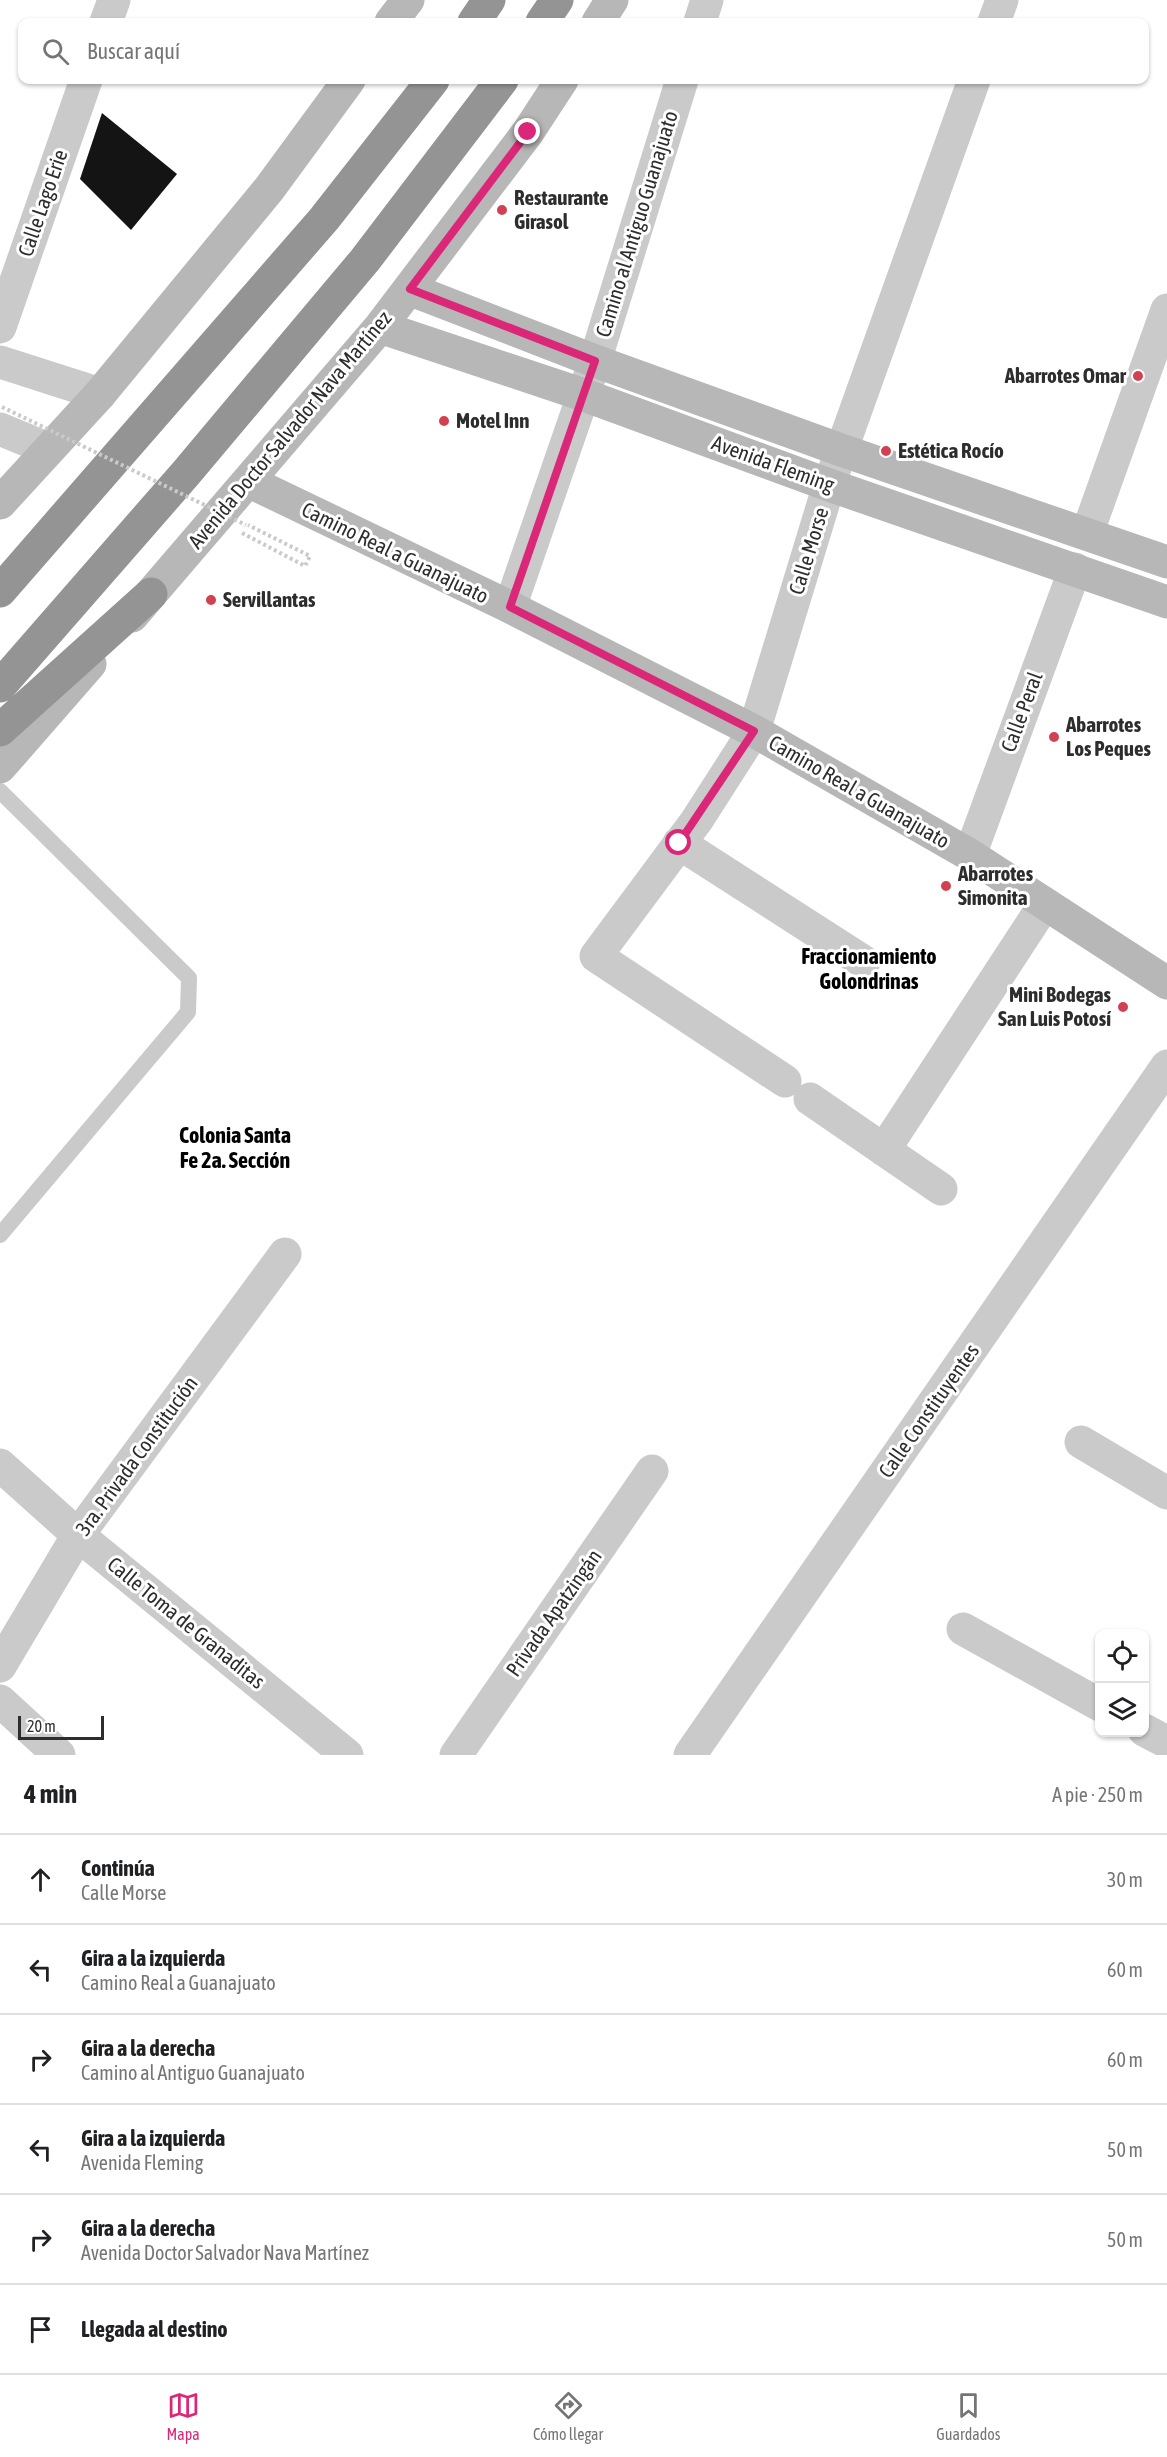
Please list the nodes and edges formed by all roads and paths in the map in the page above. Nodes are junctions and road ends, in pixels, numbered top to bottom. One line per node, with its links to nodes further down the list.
1 (114, 0): 7 (street)
2 (408, 0): 8 (street)
3 (557, 0): 9 (highway)
4 (612, 0): 10 (street)
5 (707, 0): 11 (street)
6 (1002, 0): 12 (street)
7 (107, 18)
8 (394, 18)
9 (545, 18)
10 (601, 18)
11 (701, 18)
12 (995, 18)
13 (85, 84): 22 (street, Calle Lago Erie)
14 (346, 84): 26 (street)
15 (431, 84): 36 (highway)
16 (499, 84): 44 (highway)
17 (559, 84): 20 (street, Avenida Doctor Salvador Nava Martínez)
18 (681, 84): 24 (street, Camino al Antiguo Guanajuato)
19 (973, 84): 30 (street, Calle Morse)
20 (410, 289): 23 (street, Avenida Doctor Salvador Nava Martínez); 24 (street, Avenida Fleming)
21 (1167, 310): 35 (street)
22 (0, 327)
23 (380, 327): 27 (street, Avenida Fleming); 31 (street, Avenida Doctor Salvador Nava Martínez)
24 (595, 361): 27 (street, Camino al Antiguo Guanajuato); 30 (street, Avenida Fleming)
25 (0, 362): 26 (street)
26 (100, 394): 29 (street)
27 (584, 395): 32 (street, Avenida Fleming); 43 (street, Camino al Antiguo Guanajuato)
28 (1, 418): 29 (street); 34 (path, bridge)
29 (48, 449): 33 (street)
30 (841, 450): 32 (street, Calle Morse); 35 (street, Avenida Fleming)
31 (248, 481): 41 (street, Avenida Doctor Salvador Nava Martínez); 43 (street, Camino Real a Guanajuato)
32 (829, 485): 38 (street, Avenida Fleming); 46 (street, Calle Morse)
33 (0, 503)
34 (237, 530)
35 (1087, 534): 37 (street, Avenida Fleming)
36 (30, 556): 39 (highway); 40 (highway)
37 (1167, 562)
38 (1075, 569): 42 (street, Avenida Fleming); 50 (street, Calle Peral)
39 (0, 580)
40 (0, 591)
41 (152, 594): 45 (highway); 47 (street, Avenida Doctor Salvador Nava Martínez)
42 (1167, 602)
43 (510, 607): 46 (street, Camino Real a Guanajuato)
44 (0, 686)
45 (0, 730)
46 (754, 731): 49 (street, Calle Morse); 50 (street, Camino Real a Guanajuato)
47 (0, 766)
48 (0, 791): 57 (lane)
49 (679, 843): 52 (street); 55 (street, Calle Morse)
50 (970, 855): 51 (street, Camino Real a Guanajuato)
51 (1044, 905): 53 (street, Camino Real a Guanajuato); 55 (street)
52 (864, 962)
53 (1167, 983)
54 (1167, 1066): 73 (street, Calle Constituyentes)
55 (884, 1150): 56 (street)
56 (941, 1189)
57 (0, 1235)
58 (285, 1254): 63 (street, 3ra. Privada Constitución)
59 (1081, 1442): 62 (street)
60 (0, 1465): 63 (street, Calle Toma de Granaditas)
61 (652, 1471): 72 (street, Privada Apatzingán)
62 (1167, 1493)
63 (78, 1535): 65 (street, 3ra. Privada Constitución); 71 (street, Calle Toma de Granaditas)
64 (963, 1629): 67 (street)
65 (0, 1666)
66 (0, 1701): 70 (street)
67 (1095, 1702)
68 (1149, 1733): 69 (street)
69 (1167, 1742)
70 (58, 1755)
71 (347, 1755)
72 (456, 1755)
73 (690, 1755)

